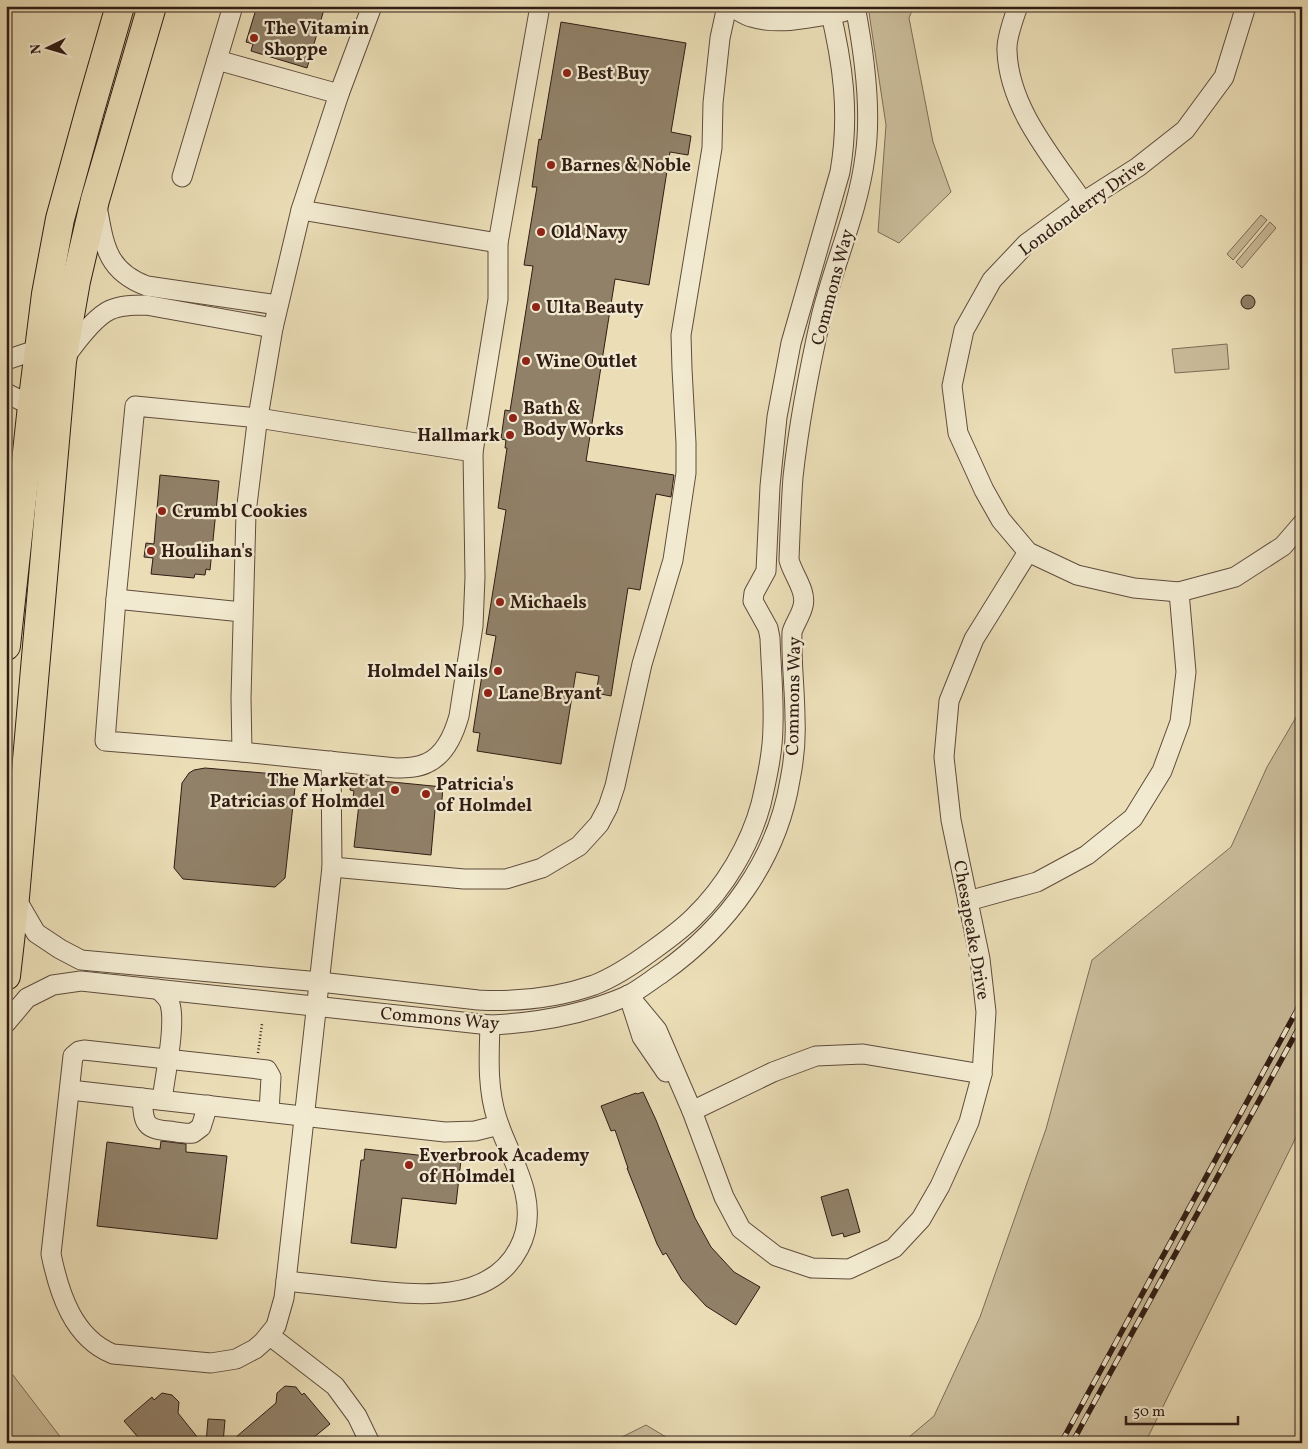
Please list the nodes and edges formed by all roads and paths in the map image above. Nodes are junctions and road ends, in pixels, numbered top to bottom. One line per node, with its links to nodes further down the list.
1 (107, 6): 14 (highway)
2 (120, 6): 14 (highway)
3 (152, 6): 16 (highway)
4 (233, 6): 12 (street)
5 (372, 6): 13 (street)
6 (540, 6): 19 (street)
7 (729, 6): 11 (street); 36 (street)
8 (1018, 6): 17 (street)
9 (1246, 6): 17 (street, Londonderry Drive)
10 (856, 8): 11 (street); 43 (street, Commons Way)
11 (830, 10): 39 (street, Commons Way)
12 (217, 60): 13 (street); 15 (street)
13 (339, 94): 18 (street)
14 (90, 110): 22 (highway)
15 (182, 177)
16 (96, 200): 20 (street); 22 (highway)
17 (1083, 202): 29 (street, Londonderry Drive)
18 (301, 210): 19 (street); 20 (street)
19 (498, 243): 27 (street)
20 (278, 305): 21 (street)
21 (273, 328): 22 (street); 26 (street)
22 (51, 355): 23 (street); 25 (highway); 37 (highway)
23 (6, 360)
24 (6, 393): 25 (street)
25 (32, 406): 33 (highway)
26 (258, 418): 27 (street); 31 (street); 32 (street)
27 (473, 452): 35 (street)
28 (1302, 524): 30 (street, Londonderry Drive)
29 (1028, 552): 30 (street, Londonderry Drive); 38 (street, Chesapeake Drive)
30 (1179, 592): 38 (street)
31 (116, 599): 32 (street); 34 (street)
32 (242, 612): 34 (street)
33 (6, 646)
34 (242, 752): 35 (street)
35 (331, 761): 36 (street)
36 (332, 867): 41 (street)
37 (15, 897): 40 (highway); 41 (street, Commons Way)
38 (968, 901): 50 (street, Chesapeake Drive)
39 (616, 974): 41 (street, Commons Way); 43 (street, Chesapeake Drive)
40 (6, 976)
41 (320, 982): 44 (street)
42 (158, 989): 44 (street, Commons Way); 45 (street, Commons Way); 48 (street)
43 (628, 995): 47 (street, Commons Way); 55 (street, Chesapeake Drive)
44 (318, 1006): 47 (street, Commons Way); 57 (street)
45 (6, 1023)
46 (262, 1024): 49 (path)
47 (490, 1025): 58 (street)
48 (167, 1059): 51 (street); 53 (street); 56 (street)
49 (257, 1060)
50 (982, 1074): 55 (street); 55 (street, Chesapeake Drive)
51 (70, 1090): 52 (street); 60 (street)
52 (142, 1098): 53 (street); 54 (street)
53 (162, 1100): 54 (street)
54 (208, 1105): 56 (street)
55 (692, 1111)
56 (269, 1112): 57 (street)
57 (305, 1116): 58 (street); 59 (street)
58 (499, 1124): 59 (street)
59 (286, 1281): 60 (street)
60 (269, 1335): 65 (street)
61 (322, 1437): 62 (path); 63 (path); 64 (path)
62 (312, 1443)
63 (322, 1443)
64 (338, 1443)
65 (370, 1443)

